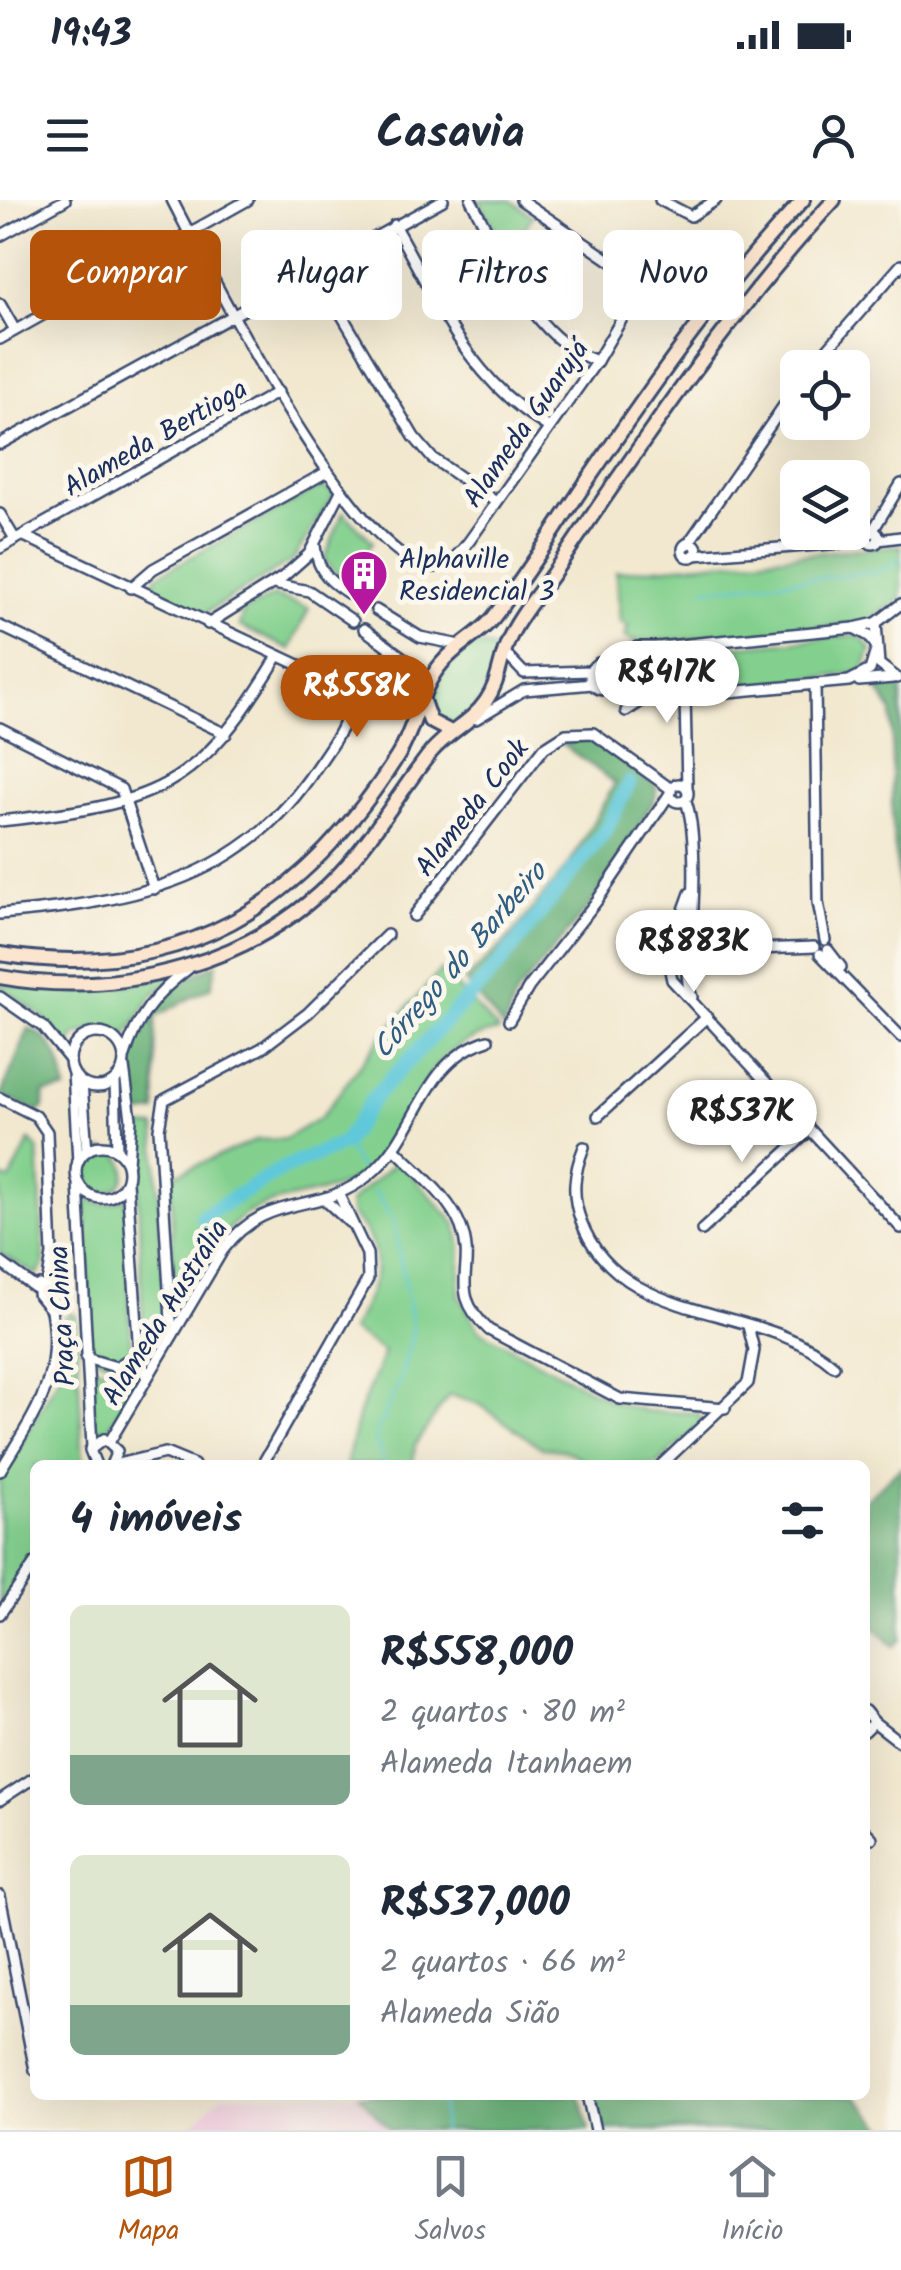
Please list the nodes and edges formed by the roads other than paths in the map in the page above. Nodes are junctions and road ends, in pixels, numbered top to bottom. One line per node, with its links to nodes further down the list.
1 (65, 200): 15 (street)
2 (172, 200): 12 (street, Alameda Guarujá)
3 (248, 200): 13 (street)
4 (442, 200): 11 (street)
5 (471, 200): 26 (street)
6 (521, 200): 26 (street, Alameda Guarujá)
7 (660, 200): 8 (street)
8 (716, 200)
9 (803, 200): 50 (main road)
10 (834, 200): 55 (main road)
11 (394, 226): 14 (street); 29 (street)
12 (188, 230)
13 (195, 230)
14 (387, 230)
15 (0, 236)
16 (901, 265): 25 (street)
17 (221, 288): 20 (street, Alameda Guarujá)
18 (0, 304): 23 (street)
19 (241, 310): 20 (street)
20 (235, 313): 27 (street, Alameda Guarujá); 30 (street)
21 (34, 320): 23 (street)
22 (344, 320): 34 (street)
23 (16, 330): 24 (street)
24 (0, 339)
25 (827, 350)
26 (597, 361): 29 (street, Alameda Guarujá)
27 (278, 392): 31 (street, Alameda Guarujá); 37 (street, Alameda Bertioga)
28 (780, 410): 38 (street)
29 (548, 428): 34 (street, Alameda Guarujá)
30 (0, 444)
31 (325, 473): 33 (street, Alameda Guarujá); 41 (street)
32 (901, 484): 38 (street)
33 (340, 493): 34 (street, Alameda Guarujá); 39 (street)
34 (496, 502)
35 (0, 514): 37 (street)
36 (901, 537): 38 (street)
37 (19, 538): 40 (street, Alameda Bertioga); 43 (street)
38 (872, 538)
39 (315, 546): 42 (street); 42 (street)
40 (0, 548)
41 (150, 571): 43 (street); 44 (street)
42 (271, 584): 47 (street)
43 (130, 588): 44 (street)
44 (156, 599): 47 (street)
45 (901, 604): 46 (street)
46 (876, 623): 49 (street); 54 (street)
47 (208, 624): 56 (street)
48 (0, 626): 71 (street)
49 (854, 628): 53 (street); 54 (street)
50 (478, 634): 51 (main road); 55 (main road)
51 (460, 646): 67 (main road); 67 (street)
52 (636, 647): 53 (street)
53 (657, 647): 65 (street); 65 (street)
54 (877, 647): 60 (street); 61 (street)
55 (504, 652): 59 (street); 70 (main road)
56 (278, 656): 71 (street); 75 (street)
57 (630, 667): 58 (street)
58 (615, 668): 59 (street); 62 (street)
59 (591, 671): 63 (street)
60 (899, 678): 61 (street)
61 (849, 681): 64 (street)
62 (615, 683): 63 (street); 65 (street)
63 (593, 684): 70 (street)
64 (815, 684): 66 (street); 82 (street)
65 (644, 691): 66 (street); 68 (street)
66 (684, 696): 72 (street)
67 (422, 698): 70 (main road); 83 (main road)
68 (626, 711)
69 (0, 728): 73 (street)
70 (451, 732): 85 (main road)
71 (226, 734): 73 (street)
72 (677, 794): 76 (street); 78 (street, Alameda Cook); 92 (street)
73 (128, 802): 74 (street); 75 (street)
74 (0, 821)
75 (154, 889): 77 (street)
76 (690, 893): 79 (street); 81 (street)
77 (0, 914)
78 (414, 916)
79 (677, 933): 81 (street); 86 (street)
80 (387, 935): 118 (street)
81 (690, 936): 84 (street); 88 (street)
82 (821, 946): 84 (street); 93 (street)
83 (0, 954)
84 (718, 955): 88 (street)
85 (196, 963): 87 (main road); 96 (street)
86 (668, 974): 88 (street); 90 (street)
87 (0, 977)
88 (685, 977): 90 (street)
89 (0, 997): 95 (street)
90 (692, 999): 91 (street)
91 (707, 1017): 101 (street); 102 (street)
92 (510, 1021)
93 (901, 1038)
94 (488, 1040): 104 (street, Alameda Austrália)
95 (70, 1060): 96 (street); 97 (street, Praça China)
96 (124, 1062): 98 (street); 108 (street)
97 (72, 1072): 99 (street); 107 (street, Praça China)
98 (114, 1081): 99 (street); 105 (street)
99 (82, 1083): 106 (street)
100 (0, 1098): 117 (street)
101 (598, 1116)
102 (810, 1130): 114 (street); 115 (street)
103 (584, 1146): 121 (street)
104 (394, 1148): 111 (street, Alameda Austrália); 127 (street)
105 (117, 1150): 106 (street); 108 (street)
106 (87, 1151): 107 (street)
107 (78, 1162): 110 (street, Praça China)
108 (128, 1165): 109 (street)
109 (127, 1182): 110 (street); 123 (street)
110 (78, 1183): 119 (street, Praça China)
111 (338, 1193): 112 (street, Alameda Austrália); 113 (street)
112 (324, 1200): 113 (street); 120 (street, Alameda Austrália)
113 (351, 1224): 138 (street)
114 (901, 1228)
115 (702, 1230)
116 (0, 1262): 117 (street)
117 (42, 1287): 119 (street)
118 (169, 1287): 120 (street); 122 (street)
119 (65, 1305): 124 (street, Praça China); 140 (street)
120 (181, 1322): 122 (street, Alameda Austrália)
121 (748, 1326): 125 (street); 128 (street)
122 (172, 1337): 126 (street, Alameda Austrália)
123 (139, 1353): 124 (street); 126 (street)
124 (86, 1358): 131 (street, Praça China)
125 (834, 1366)
126 (146, 1376): 130 (street, Alameda Austrália)
127 (699, 1406): 128 (street); 129 (street)
128 (726, 1408): 129 (street)
129 (710, 1421): 139 (street)
130 (110, 1441): 131 (street); 132 (street)
131 (92, 1446): 134 (street, Praça China)
132 (118, 1450): 133 (street); 135 (street)
133 (136, 1457): 136 (street); 137 (street)
134 (94, 1460)
135 (115, 1460)
136 (127, 1460)
137 (182, 1460)
138 (265, 1460)
139 (667, 1460)
140 (0, 1471)
141 (30, 1570): 142 (street)
142 (0, 1614)
143 (870, 1717): 144 (street)
144 (874, 1722): 145 (street); 146 (street)
145 (870, 1726)
146 (901, 1743)
147 (30, 1780): 148 (street)
148 (0, 1800)
149 (0, 1896): 150 (street)
150 (30, 2024)
151 (588, 2100): 152 (street)
152 (595, 2130)

